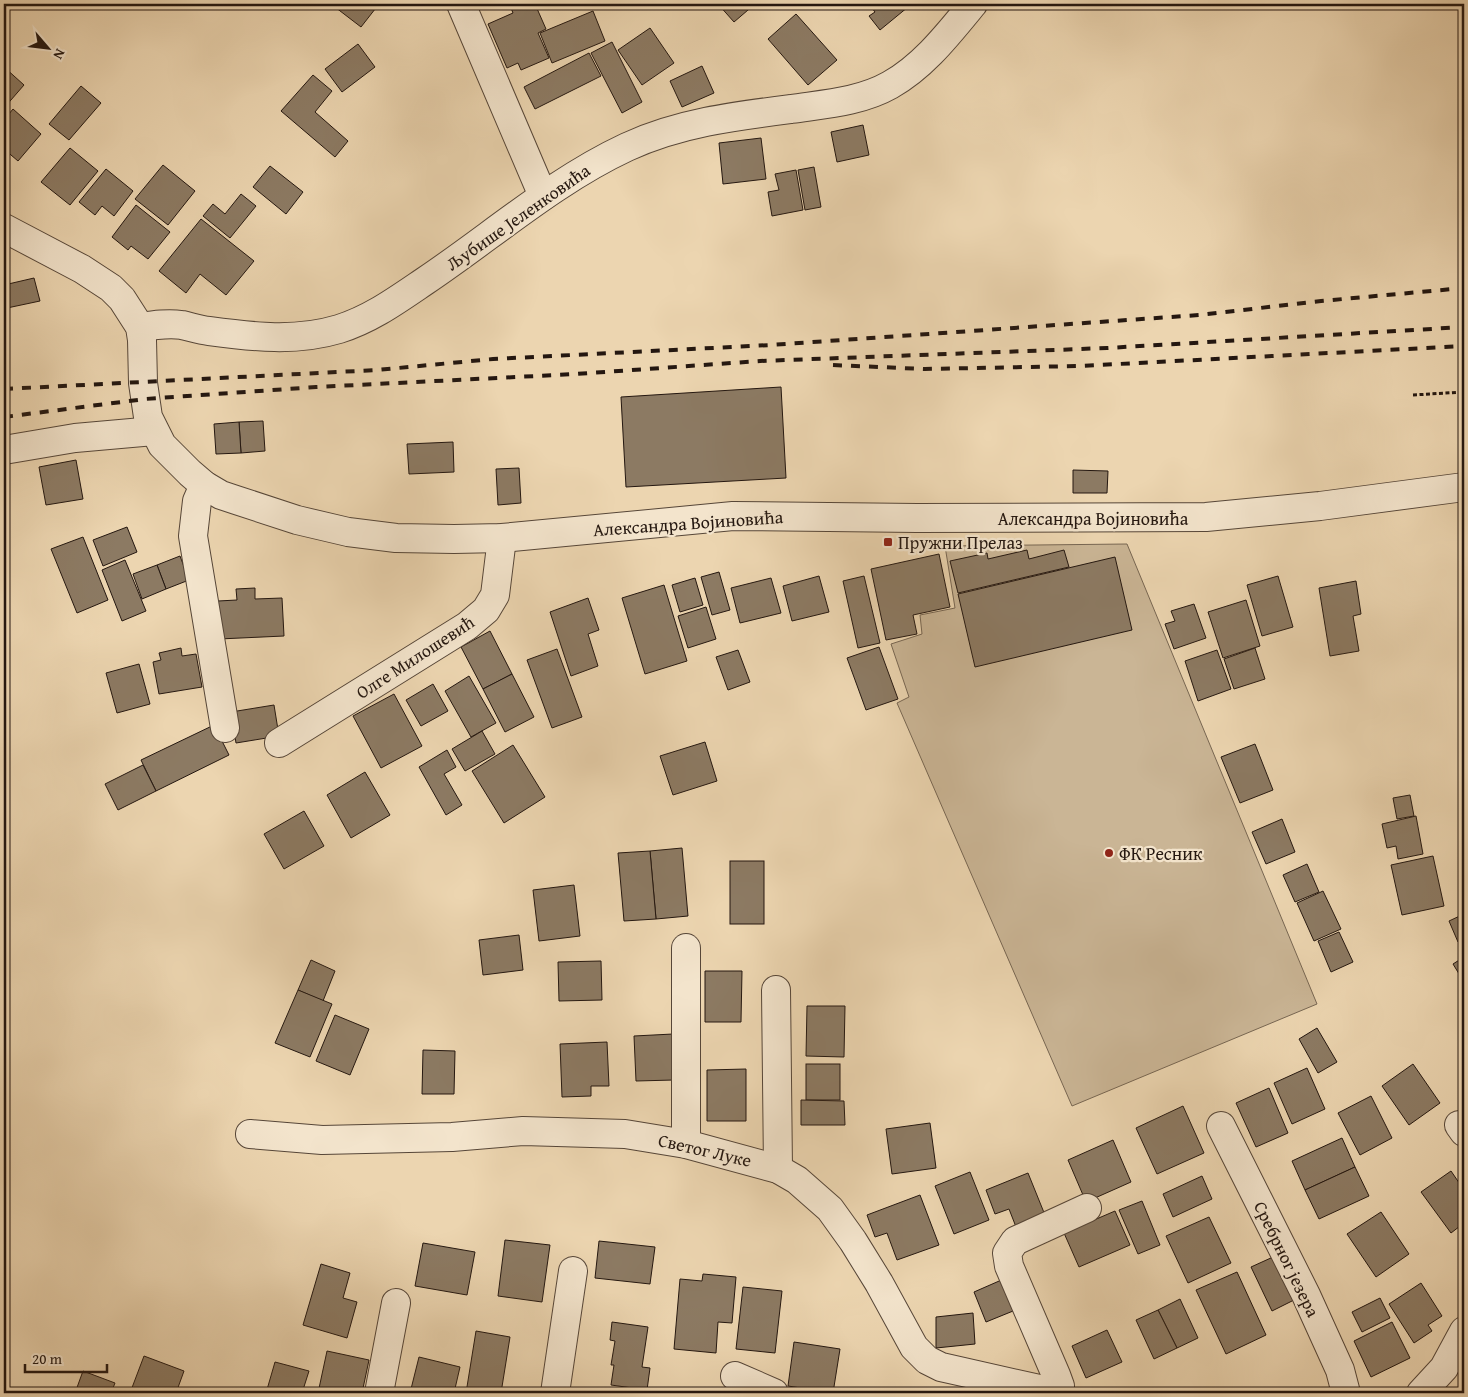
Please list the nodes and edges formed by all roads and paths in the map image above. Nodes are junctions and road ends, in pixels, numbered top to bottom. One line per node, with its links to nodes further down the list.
1 (461, 4): 3 (street)
2 (973, 4): 3 (street, Љубише Јеленковића)
3 (543, 196): 5 (street, Љубише Јеленковића)
4 (4, 228): 5 (street)
5 (140, 328): 8 (street)
6 (1464, 392): 7 (path)
7 (1413, 395)
8 (154, 431): 9 (street); 10 (street, Александра Војиновића)
9 (4, 450)
10 (204, 485): 12 (street, Александра Војиновића); 13 (street)
11 (1464, 487): 12 (street, Александра Војиновића)
12 (502, 538): 14 (street, Олге Милошевић)
13 (225, 728)
14 (279, 743)
15 (686, 948): 19 (street)
16 (776, 990): 20 (street)
17 (1221, 1126): 30 (street, Сребрног језера)
18 (250, 1134): 19 (street, Светог Луке)
19 (686, 1144): 20 (street, Светог Луке)
20 (778, 1169): 29 (street, Светог Луке)
21 (1087, 1208): 29 (street)
22 (572, 1270): 27 (street)
23 (396, 1303): 26 (street)
24 (1464, 1331): 31 (street)
25 (735, 1376): 28 (street)
26 (379, 1393)
27 (555, 1393)
28 (774, 1393)
29 (1059, 1393)
30 (1346, 1393)
31 (1421, 1393)

